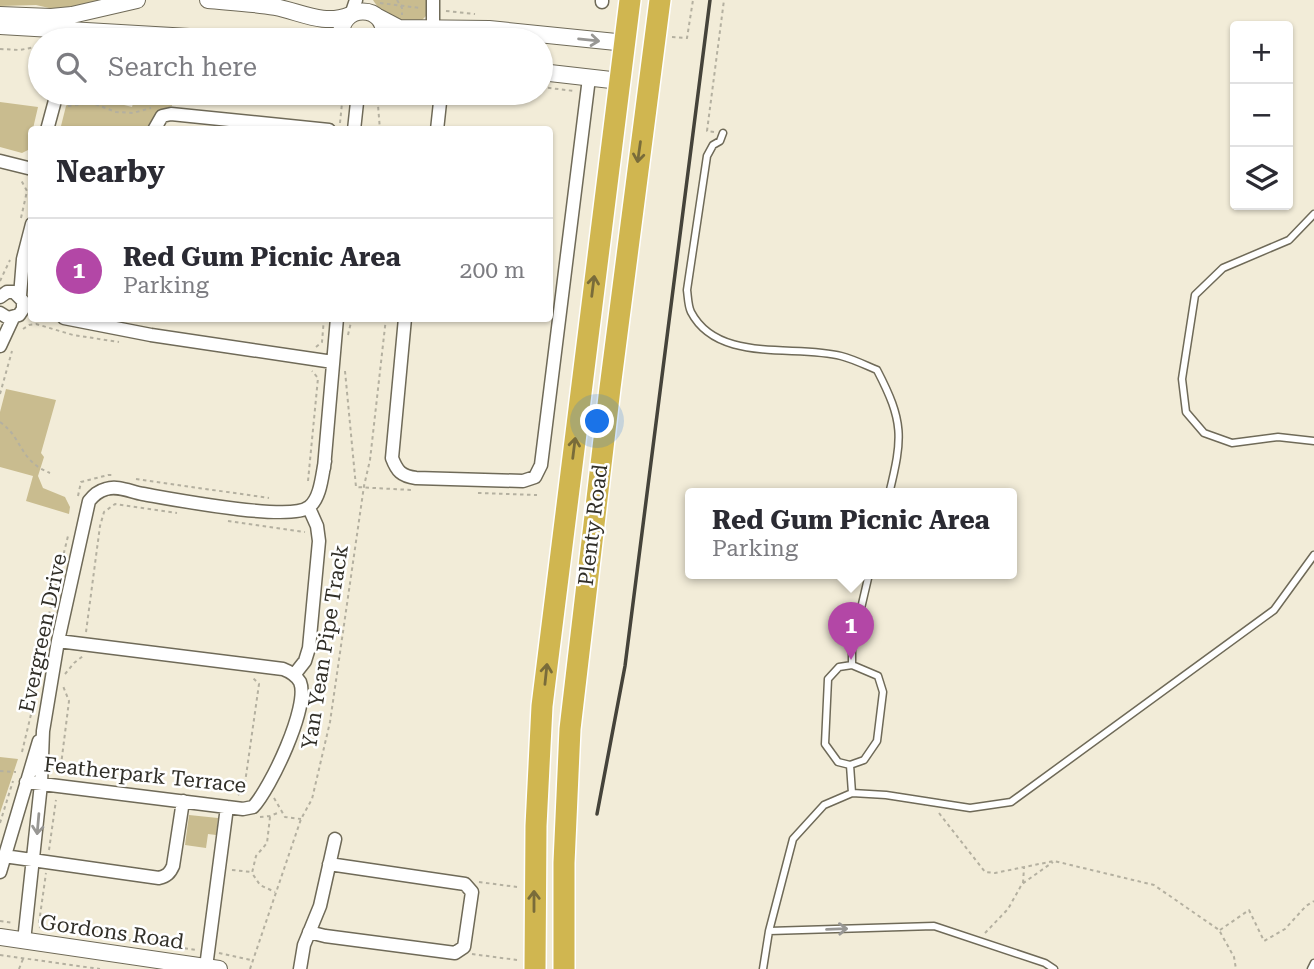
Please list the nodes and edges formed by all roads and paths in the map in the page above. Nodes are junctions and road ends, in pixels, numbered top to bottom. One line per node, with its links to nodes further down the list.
1 (138, 0): 8 (street)
2 (208, 0): 10 (street)
3 (368, 0): 12 (street)
4 (433, 0): 19 (street)
5 (660, 0): 24 (highway, Plenty Road)
6 (692, 0): 21 (path)
7 (724, 0): 45 (path)
8 (121, 4): 11 (street); 15 (street)
9 (625, 5): 22 (highway, Plenty Road)
10 (352, 10): 12 (street); 16 (street)
11 (0, 15)
12 (378, 17): 17 (street); 18 (street)
13 (0, 26): 14 (street)
14 (39, 28)
15 (125, 28)
16 (342, 28)
17 (383, 28)
18 (400, 28)
19 (435, 28)
20 (553, 36): 22 (street, one-way to 22)
21 (674, 37)
22 (626, 43): 24 (highway); 27 (highway, Plenty Road)
23 (28, 48): 25 (path)
24 (654, 48): 29 (highway, Plenty Road)
25 (0, 49)
26 (553, 75): 28 (street)
27 (620, 81): 28 (street); 29 (highway); 125 (highway, Plenty Road, one-way to 27)
28 (579, 82): 60 (street)
29 (649, 85): 131 (highway, Plenty Road, one-way to 131)
30 (54, 105): 39 (street)
31 (74, 105): 37 (path)
32 (97, 105): 38 (path)
33 (160, 105): 38 (path)
34 (357, 105): 42 (street)
35 (378, 105): 43 (path)
36 (440, 105): 44 (street)
37 (65, 106)
38 (160, 111): 40 (street); 41 (street)
39 (48, 126)
40 (155, 126)
41 (289, 126)
42 (354, 126)
43 (380, 126)
44 (437, 126)
45 (723, 133): 70 (lane)
46 (0, 161): 47 (street)
47 (28, 162)
48 (20, 179): 50 (path)
49 (1314, 214): 67 (lane)
50 (26, 221): 51 (street)
51 (17, 258): 52 (street); 52 (path); 53 (street)
52 (2, 292): 53 (street)
53 (25, 301): 54 (street)
54 (17, 317): 61 (street)
55 (84, 322): 64 (street)
56 (324, 322): 63 (path)
57 (337, 322): 64 (street)
58 (351, 322): 62 (path)
59 (386, 322): 69 (path, Yan Yean Pipe Track)
60 (405, 322)
61 (0, 344)
62 (346, 346)
63 (316, 347)
64 (333, 362): 72 (street)
65 (345, 370): 69 (path)
66 (0, 422): 68 (path)
67 (1314, 440)
68 (50, 473)
69 (364, 486): 71 (path); 98 (path, Yan Yean Pipe Track)
70 (891, 488)
71 (381, 489)
72 (311, 512): 75 (street); 79 (street, Evergreen Drive)
73 (180, 514): 78 (path)
74 (219, 519): 75 (path)
75 (317, 531): 82 (street)
76 (1314, 555): 95 (lane)
77 (868, 579): 81 (lane)
78 (86, 633)
79 (58, 641): 82 (street); 84 (street, Evergreen Drive)
80 (83, 656): 90 (path)
81 (852, 665): 85 (lane); 85 (lane)
82 (294, 674): 91 (street, Featherpark Terrace)
83 (253, 677): 93 (path)
84 (43, 731): 88 (street, Evergreen Drive); 89 (street, Evergreen Drive)
85 (850, 765): 92 (lane)
86 (0, 771): 87 (path)
87 (16, 772)
88 (26, 782): 89 (street, Featherpark Terrace); 100 (street, Evergreen Drive)
89 (41, 784): 90 (street, Featherpark Terrace); 101 (street, Evergreen Drive, one-way to 101)
90 (58, 786): 94 (street, Featherpark Terrace); 101 (path)
91 (265, 793): 96 (street, Featherpark Terrace); 97 (path)
92 (852, 793): 95 (lane); 115 (lane)
93 (237, 796)
94 (183, 801): 96 (street, Featherpark Terrace); 101 (street)
95 (932, 804): 104 (path)
96 (227, 807): 105 (street)
97 (280, 812): 98 (path); 107 (path)
98 (301, 819): 111 (path, Yan Yean Pipe Track)
99 (335, 839): 103 (street)
100 (4, 856): 101 (street); 106 (street, Evergreen Drive)
101 (41, 861): 117 (street, Evergreen Drive); 120 (path)
102 (1054, 861): 104 (path); 108 (path); 114 (path)
103 (329, 864): 110 (street); 116 (street)
104 (1024, 867): 108 (path)
105 (219, 868): 107 (path); 126 (street)
106 (0, 872)
107 (252, 873): 111 (path)
108 (1023, 884): 119 (path)
109 (517, 887): 110 (path)
110 (470, 888): 121 (street)
111 (275, 892): 129 (path, Yan Yean Pipe Track)
112 (1314, 901): 114 (path)
113 (0, 921): 117 (path)
114 (1219, 930): 134 (path)
115 (769, 931): 119 (lane, one-way to 119); 132 (lane)
116 (309, 932): 121 (street); 130 (street)
117 (25, 933): 118 (street, Gordons Road); 126 (street, Gordons Road)
118 (0, 937)
119 (978, 941): 133 (lane)
120 (172, 947)
121 (461, 951): 125 (path)
122 (0, 955): 123 (path)
123 (23, 958): 127 (path); 128 (path)
124 (1314, 963): 135 (lane)
125 (526, 965)
126 (211, 968)
127 (19, 969)
128 (100, 969)
129 (250, 969)
130 (300, 969)
131 (564, 969)
132 (763, 969)
133 (1054, 969)
134 (1236, 969)
135 (1311, 969)

